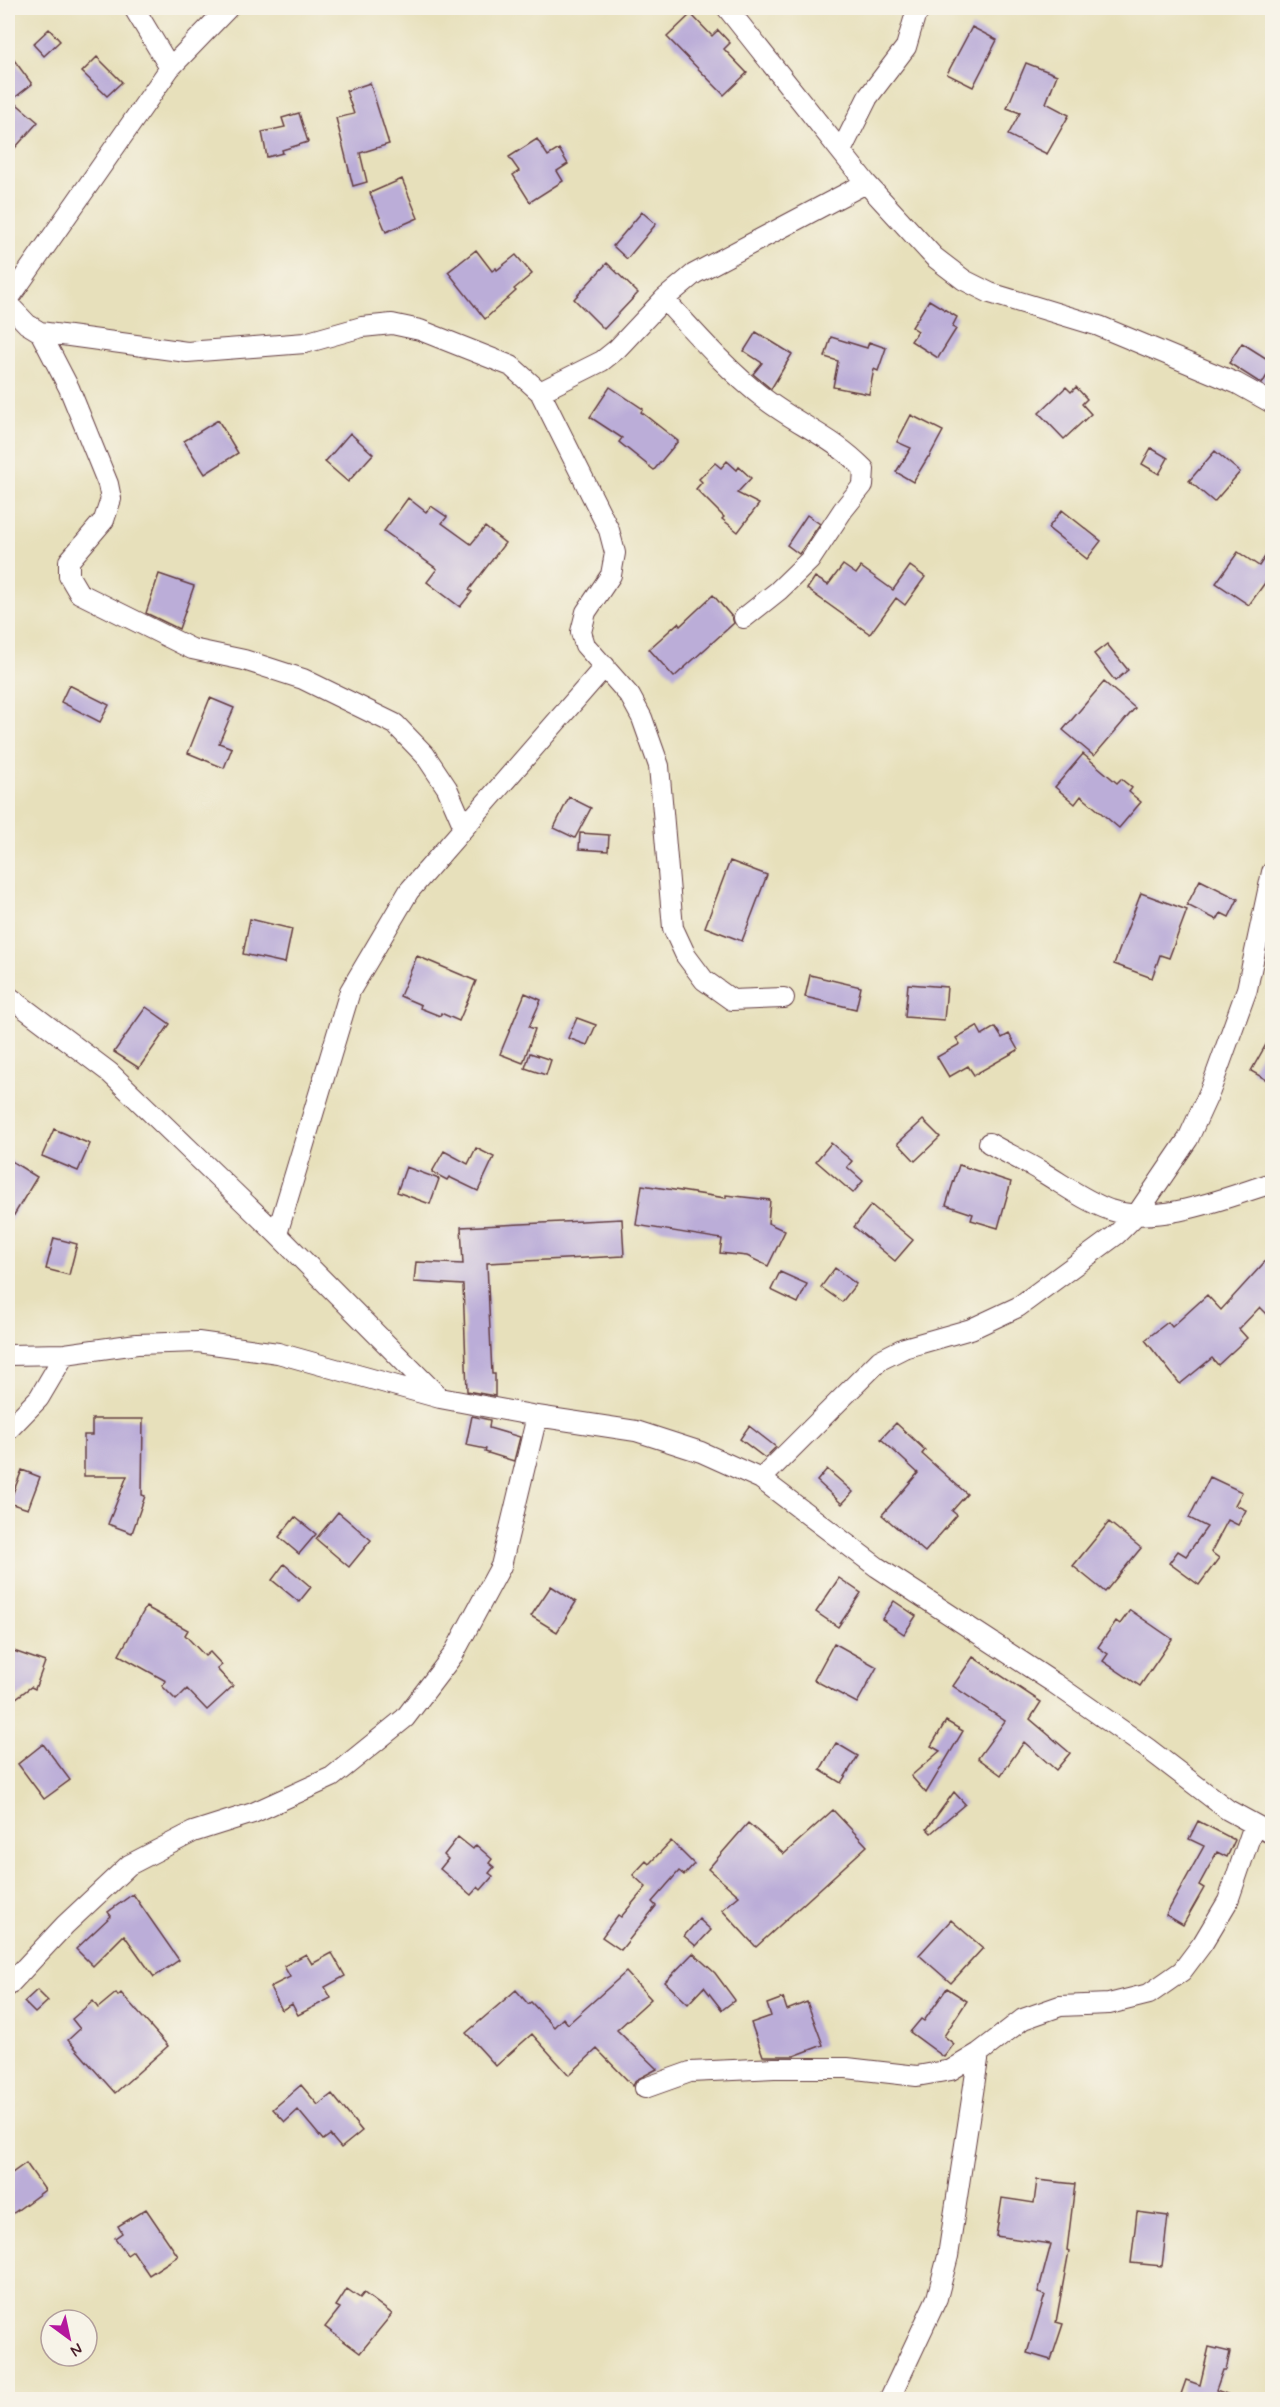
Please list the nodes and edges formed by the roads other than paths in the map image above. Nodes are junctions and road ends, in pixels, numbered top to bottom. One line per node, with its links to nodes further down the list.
1 (134, 8): 5 (street)
2 (228, 8): 5 (street)
3 (728, 8): 6 (street)
4 (922, 8): 6 (street)
5 (170, 68): 9 (street)
6 (841, 151): 7 (street)
7 (866, 183): 8 (street); 12 (street)
8 (664, 299): 11 (street); 13 (street)
9 (8, 302): 10 (street)
10 (40, 332): 11 (street); 15 (street)
11 (540, 392): 14 (street)
12 (1272, 404)
13 (744, 618)
14 (605, 666): 15 (street); 18 (street)
15 (464, 827): 22 (street)
16 (1272, 872): 21 (street)
17 (8, 996): 22 (street)
18 (784, 998)
19 (989, 1143): 21 (street)
20 (1272, 1183): 21 (street)
21 (1137, 1214): 28 (street)
22 (277, 1233): 25 (street)
23 (8, 1354): 24 (street)
24 (65, 1354): 25 (street); 27 (street)
25 (440, 1398): 26 (street)
26 (537, 1416): 28 (street); 31 (street)
27 (8, 1430)
28 (761, 1479): 29 (street)
29 (1254, 1825): 30 (street); 32 (street)
30 (1272, 1834)
31 (8, 1986)
32 (979, 2053): 33 (street); 34 (street)
33 (645, 2088)
34 (889, 2400)

